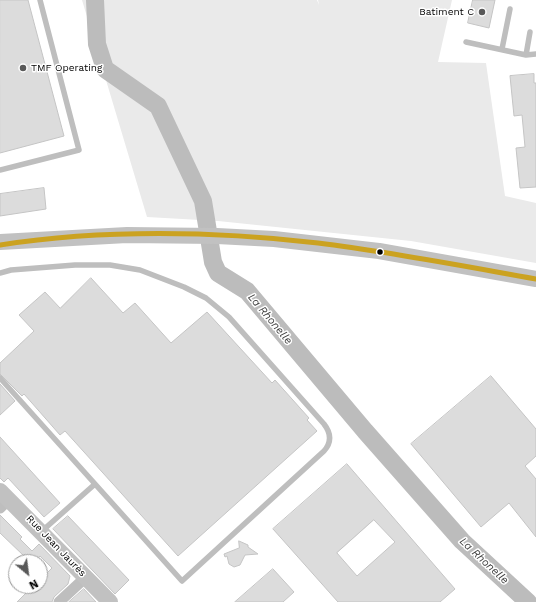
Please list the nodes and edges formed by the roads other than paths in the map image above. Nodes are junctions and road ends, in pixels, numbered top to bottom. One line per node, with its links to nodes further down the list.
1 (40, 0): 8 (lane)
2 (510, 9): 5 (lane)
3 (530, 32): 7 (lane)
4 (466, 42): 5 (lane)
5 (502, 49): 7 (lane)
6 (536, 54): 7 (lane)
7 (526, 55)
8 (0, 170)
9 (24, 241): 10 (street); 11 (street); 13 (street)
10 (0, 242)
11 (0, 245)
12 (0, 273): 15 (lane)
13 (536, 279)
14 (0, 378): 15 (lane)
15 (95, 484): 17 (lane)
16 (3, 499): 17 (street, Rue Jean Jaurès)
17 (42, 532): 18 (street, Rue Jean Jaurès)
18 (86, 576): 19 (street); 20 (street, Rue Jean Jaurès)
19 (59, 602)
20 (110, 602)

